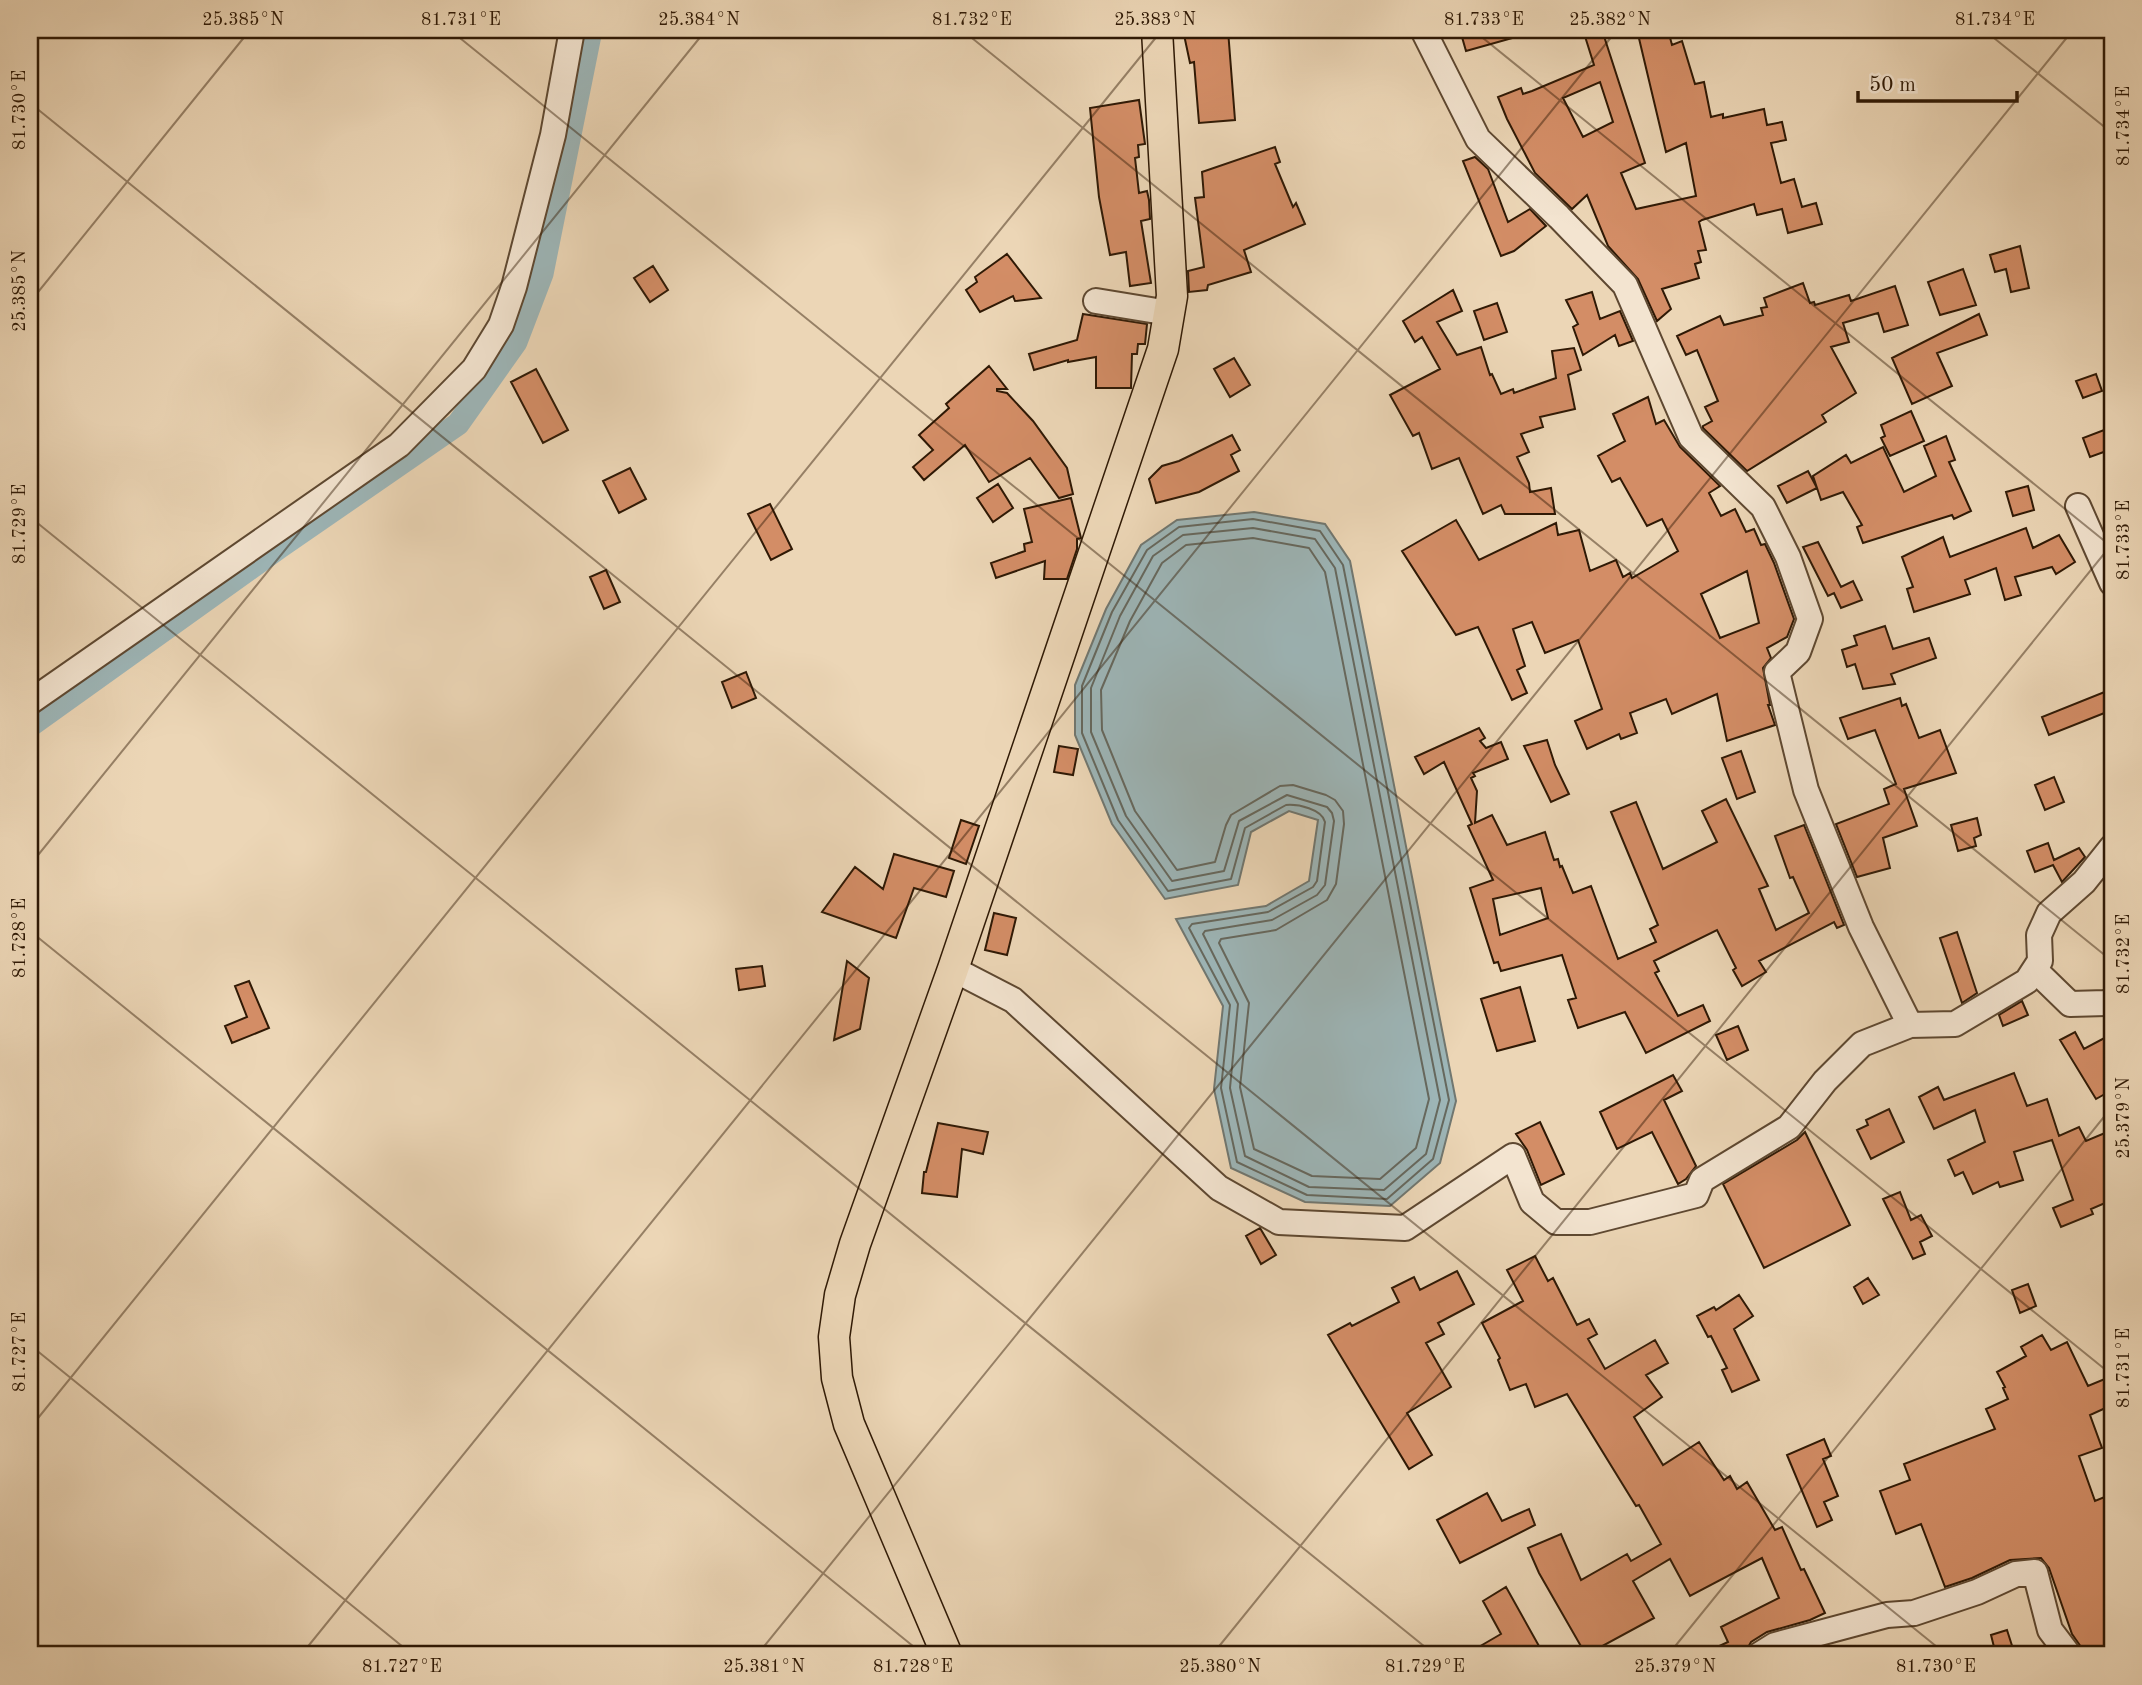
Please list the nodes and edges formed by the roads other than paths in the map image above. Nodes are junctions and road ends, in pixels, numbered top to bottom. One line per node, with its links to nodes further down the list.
1 (572, 30): 8 (street)
2 (1157, 30): 5 (main road)
3 (1423, 30): 13 (street)
4 (1096, 301): 5 (street)
5 (1169, 313): 10 (main road)
6 (2078, 506): 7 (street)
7 (2112, 583)
8 (30, 702)
9 (2112, 848): 11 (street)
10 (953, 969): 13 (street); 14 (main road)
11 (2035, 970): 12 (street); 13 (street)
12 (2112, 1000)
13 (1910, 1025)
14 (947, 1655)
15 (1759, 1655): 16 (street)
16 (2069, 1655)

